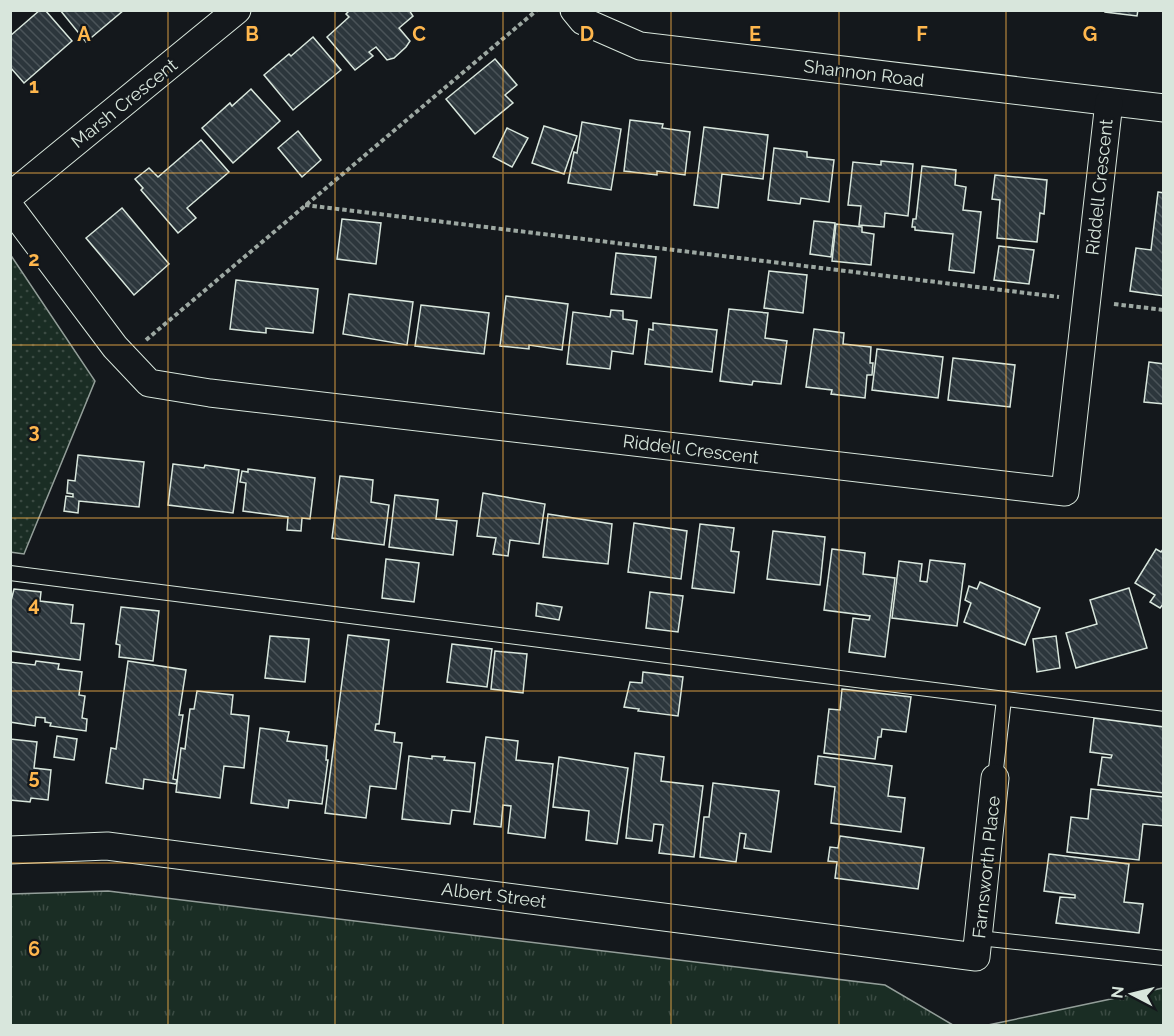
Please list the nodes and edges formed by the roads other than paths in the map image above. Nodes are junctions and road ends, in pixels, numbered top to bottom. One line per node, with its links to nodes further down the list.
1 (237, 10): 5 (street, Marsh Crescent)
2 (574, 10): 3 (street, Shannon Road)
3 (1109, 102): 4 (street, Shannon Road); 6 (street, Riddell Crescent)
4 (1164, 108)
5 (10, 196)
6 (10, 207)
7 (10, 573): 8 (lane)
8 (1004, 699): 9 (lane); 10 (lane)
9 (1164, 719)
10 (995, 778): 12 (street, Farnsworth Place)
11 (10, 850): 12 (street, Albert Street)
12 (977, 947): 13 (lane)
13 (1164, 958)

